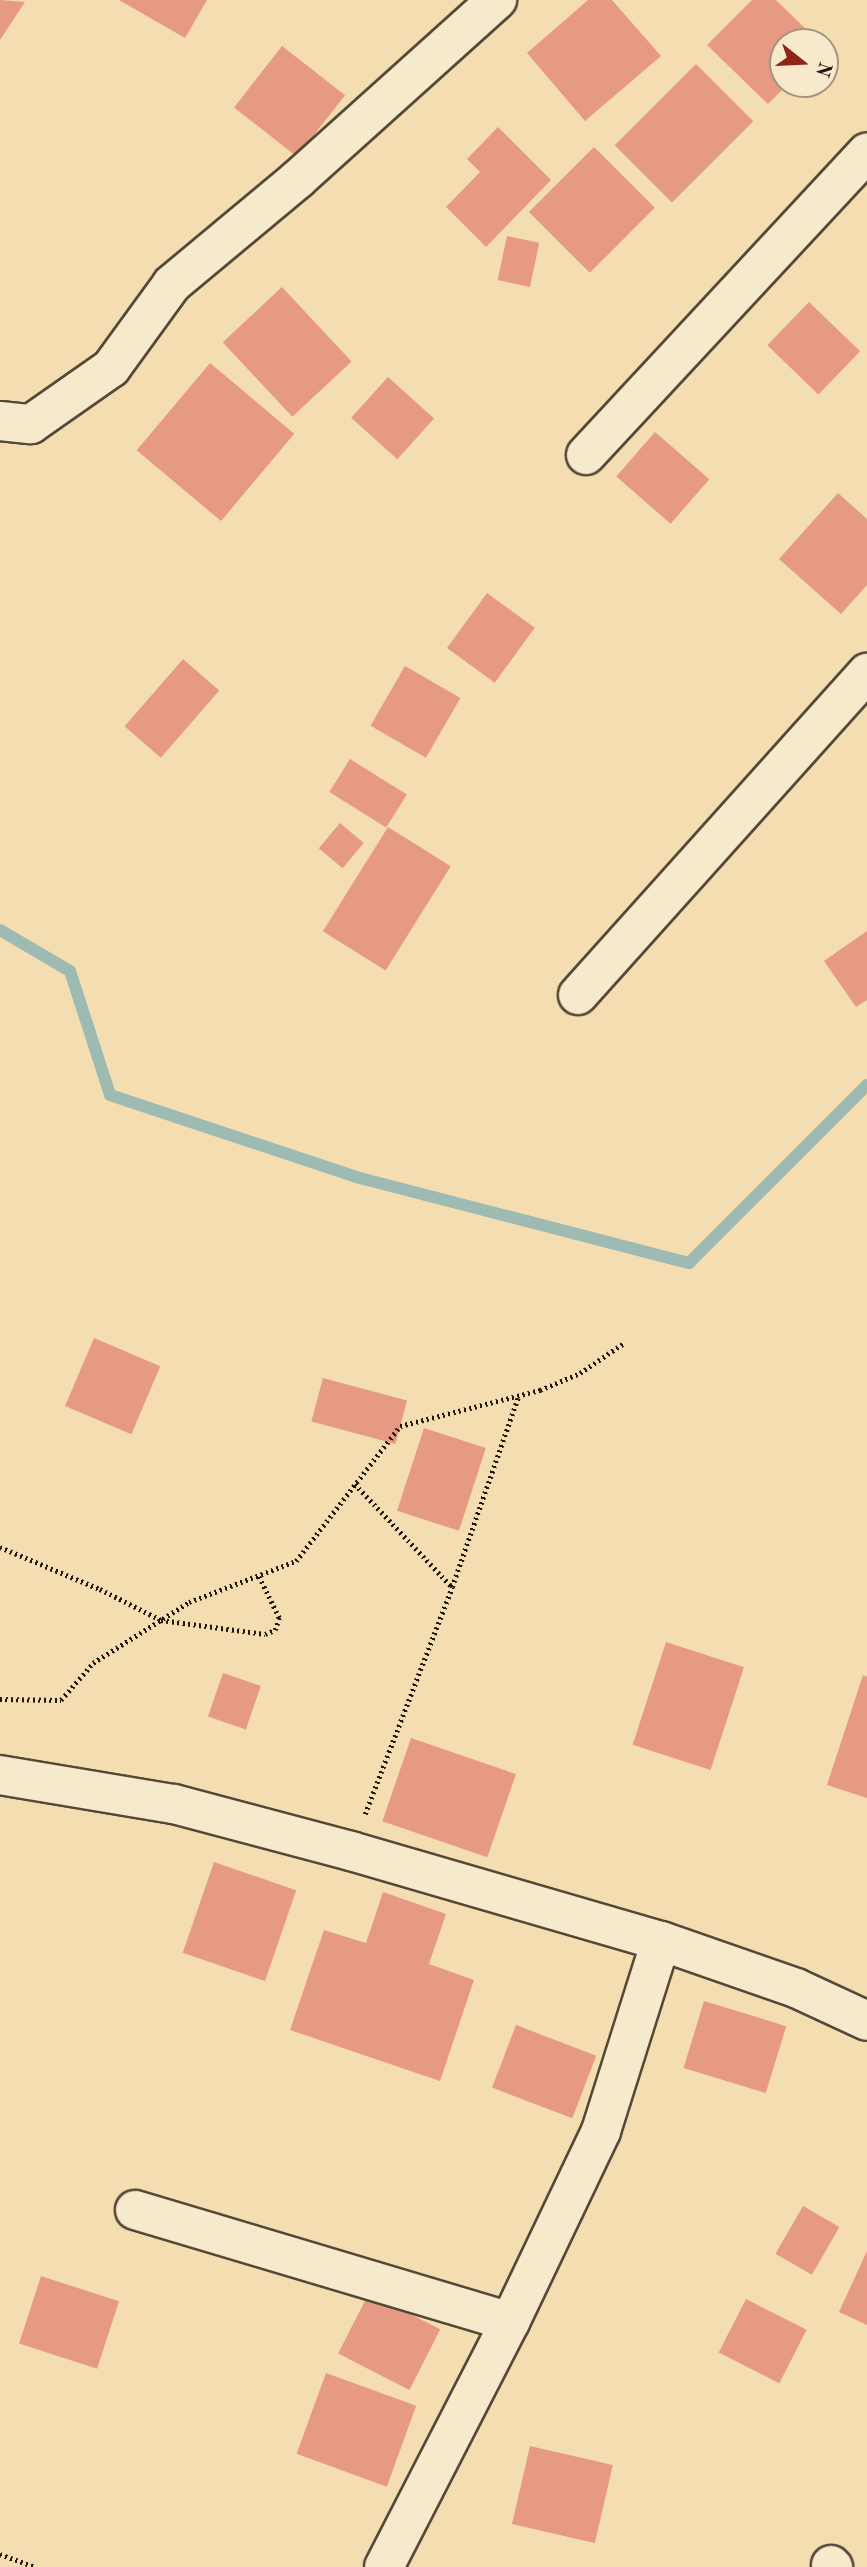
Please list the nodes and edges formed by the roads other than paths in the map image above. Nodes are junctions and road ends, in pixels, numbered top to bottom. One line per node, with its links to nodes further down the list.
1 (497, 0): 3 (street)
2 (867, 153): 4 (street)
3 (0, 421)
4 (586, 455)
5 (867, 673): 6 (street)
6 (578, 995)
7 (0, 1775): 8 (street)
8 (661, 1941): 9 (street); 11 (street)
9 (867, 2021)
10 (135, 2210): 11 (street)
11 (510, 2322): 12 (street)
12 (384, 2567)

